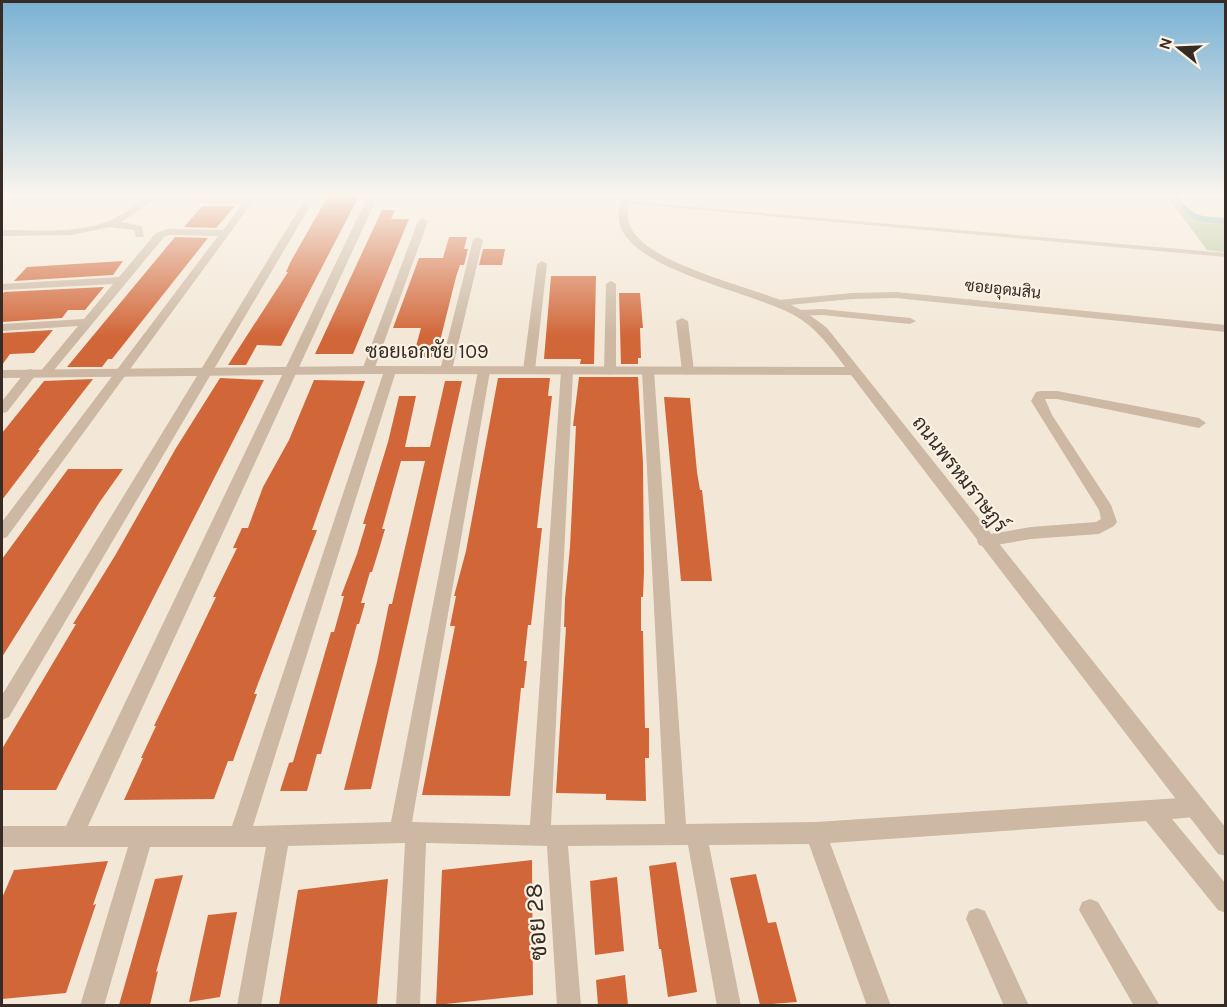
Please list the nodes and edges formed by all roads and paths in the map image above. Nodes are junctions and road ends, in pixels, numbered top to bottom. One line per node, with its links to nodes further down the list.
1 (155, 243): 11 (street)
2 (219, 243): 35 (street)
3 (284, 243): 33 (street)
4 (351, 243): 24 (street)
5 (415, 243): 21 (street)
6 (477, 243): 22 (street)
7 (639, 243): 14 (street, ถนนพรหมราษฎร์)
8 (1097, 243): 9 (lane)
9 (1226, 255)
10 (542, 264): 23 (street)
11 (124, 280): 13 (street); 18 (street)
12 (610, 284): 28 (street)
13 (2, 286)
14 (778, 303): 15 (street, ถนนพรหมราษฎร์); 20 (street, ซอยอุดมสิน)
15 (800, 313): 17 (street); 31 (street, ถนนพรหมราษฎร์)
16 (682, 321): 30 (street)
17 (910, 321)
18 (89, 322): 19 (street); 32 (street)
19 (2, 327)
20 (1226, 328)
21 (368, 370): 24 (street, ซอยเอกชัย 109); 25 (street, ซอยเอกชัย 109)
22 (446, 370): 25 (street, ซอยเอกชัย 109); 26 (street, ซอยเอกชัย 109)
23 (529, 370): 26 (street, ซอยเอกชัย 109); 27 (street, ซอยเอกชัย 109)
24 (291, 371): 33 (street, ซอยเอกชัย 109); 49 (street)
25 (390, 371): 51 (street)
26 (484, 371): 44 (street)
27 (567, 371): 28 (street, ซอยเอกชัย 109); 48 (street, ซอย 28)
28 (610, 371): 29 (street, ซอยเอกชัย 109)
29 (648, 371): 30 (street, ซอยเอกชัย 109); 45 (street)
30 (688, 371): 31 (street, ซอยเอกชัย 109)
31 (853, 371): 40 (street, ถนนพรหมราษฎร์)
32 (46, 372): 34 (street, ซอยเอกชัย 109); 35 (street, ซอยเอกชัย 109)
33 (206, 372): 35 (street, ซอยเอกชัย 109); 41 (street)
34 (31, 373): 36 (street, ซอยเอกชัย 109); 37 (street)
35 (121, 373): 39 (street)
36 (2, 374)
37 (2, 409)
38 (1199, 423): 40 (street)
39 (2, 533)
40 (985, 541): 42 (street, ถนนพรหมราษฎร์)
41 (2, 711)
42 (1195, 807): 43 (street); 53 (street, ถนนพรหมราษฎร์)
43 (1151, 810): 46 (street); 54 (street)
44 (408, 832): 47 (street); 48 (street); 59 (street)
45 (686, 833): 46 (street); 48 (street); 61 (street)
46 (816, 833): 62 (street)
47 (279, 835): 51 (street); 58 (street)
48 (549, 835): 60 (street, ซอย 28)
49 (72, 837): 50 (street); 52 (street)
50 (142, 837): 51 (street); 57 (street)
51 (239, 837)
52 (2, 838)
53 (1226, 846)
54 (1226, 902)
55 (1090, 910): 64 (street)
56 (977, 919): 63 (street)
57 (92, 1005)
58 (249, 1005)
59 (408, 1005)
60 (569, 1005)
61 (729, 1005)
62 (879, 1005)
63 (1017, 1005)
64 (1148, 1005)

